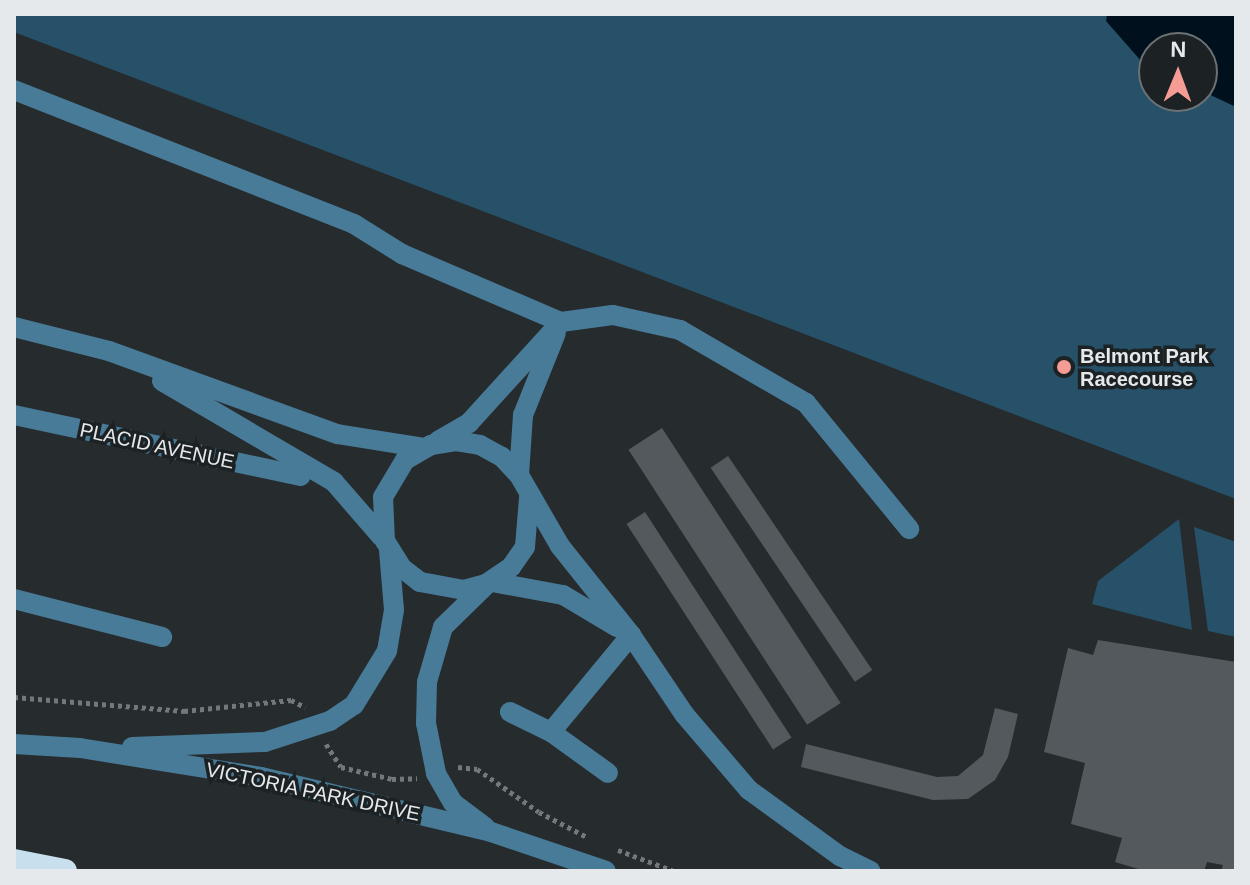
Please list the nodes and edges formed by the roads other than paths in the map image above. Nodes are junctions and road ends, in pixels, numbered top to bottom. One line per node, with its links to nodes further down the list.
1 (14, 90): 2 (street)
2 (561, 322): 6 (street); 7 (street); 10 (street)
3 (14, 327): 4 (street)
4 (109, 351): 6 (street); 11 (street)
5 (14, 415): 8 (street, PLACID AVENUE)
6 (428, 446): 7 (street); 11 (street)
7 (519, 475): 9 (street)
8 (301, 476)
9 (529, 498): 12 (street); 14 (street)
10 (909, 529)
11 (387, 545): 12 (street); 19 (street)
12 (489, 583): 14 (street); 21 (street)
13 (14, 599): 15 (street)
14 (631, 635): 17 (street); 25 (street)
15 (162, 637)
16 (510, 712): 17 (street)
17 (551, 732): 20 (street)
18 (14, 744): 19 (street, VICTORIA PARK DRIVE)
19 (80, 748): 21 (street, VICTORIA PARK DRIVE)
20 (608, 773)
21 (491, 832): 24 (street, VICTORIA PARK DRIVE)
22 (14, 861): 23 (highway)
23 (65, 871)
24 (606, 871)
25 (871, 871)

